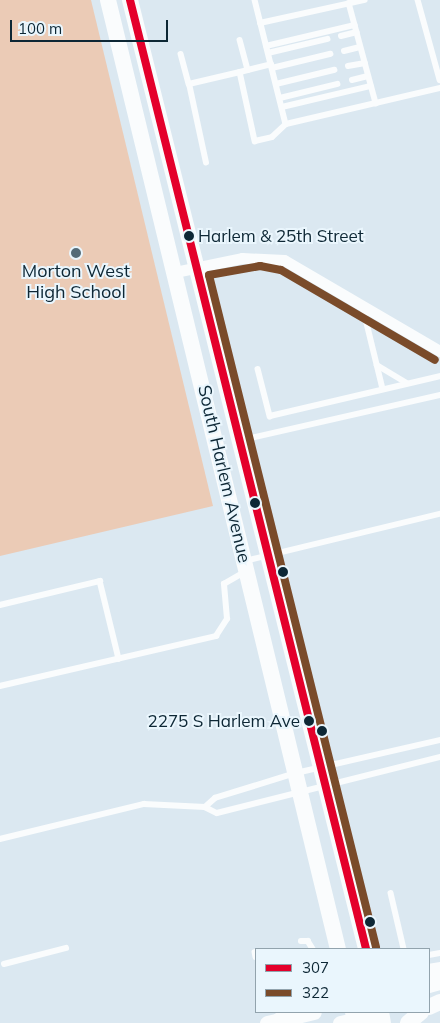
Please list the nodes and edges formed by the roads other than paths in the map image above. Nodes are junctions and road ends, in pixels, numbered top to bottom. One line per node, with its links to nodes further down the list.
1 (108, 0): 41 (main road, South Harlem Avenue)
2 (130, 0): 20 (main road, South Harlem Avenue)
3 (137, 0): 20 (main road)
4 (255, 0): 8 (lane)
5 (365, 0): 7 (lane)
6 (418, 0): 29 (lane)
7 (349, 3): 8 (lane); 9 (lane)
8 (260, 23): 14 (lane)
9 (355, 25): 10 (lane); 14 (lane)
10 (356, 32): 11 (lane); 15 (lane)
11 (341, 36)
12 (327, 39): 17 (lane)
13 (240, 40): 24 (lane)
14 (266, 46): 17 (lane)
15 (360, 47): 16 (lane); 21 (lane)
16 (344, 51)
17 (268, 53): 22 (lane)
18 (181, 54): 30 (lane)
19 (330, 54): 22 (lane)
20 (144, 56): 40 (main road, South Harlem Avenue)
21 (365, 62): 23 (lane); 27 (lane)
22 (271, 66): 24 (lane); 31 (lane)
23 (348, 66)
24 (248, 70): 26 (lane)
25 (334, 70): 31 (lane)
26 (240, 72): 30 (lane); 38 (lane)
27 (368, 76): 28 (lane); 33 (lane)
28 (352, 80)
29 (440, 80)
30 (188, 84): 39 (lane)
31 (276, 84): 35 (lane)
32 (337, 84): 35 (lane)
33 (371, 86): 36 (lane); 37 (lane)
34 (440, 88): 36 (lane)
35 (280, 98): 37 (lane)
36 (376, 103): 38 (lane)
37 (282, 107): 38 (lane)
38 (286, 124)
39 (206, 163)
40 (197, 267): 41 (street); 42 (street); 50 (main road, South Harlem Avenue)
41 (175, 272): 53 (main road, South Harlem Avenue)
42 (363, 305): 43 (street); 44 (lane)
43 (440, 351)
44 (377, 365): 47 (lane); 48 (lane)
45 (258, 369): 48 (lane)
46 (440, 376): 47 (lane)
47 (407, 384): 48 (lane)
48 (383, 389)
49 (440, 395): 50 (lane)
50 (239, 441): 52 (main road, South Harlem Avenue)
51 (440, 514): 52 (lane)
52 (268, 555): 53 (lane); 59 (main road, South Harlem Avenue)
53 (245, 566): 55 (lane); 60 (main road, South Harlem Avenue)
54 (0, 605): 55 (lane)
55 (119, 659): 56 (lane)
56 (0, 686)
57 (440, 740): 59 (lane)
58 (440, 757): 61 (lane)
59 (321, 768): 60 (lane); 61 (main road, South Harlem Avenue)
60 (296, 773): 62 (main road, South Harlem Avenue); 63 (lane)
61 (325, 785): 62 (lane); 70 (main road, South Harlem Avenue)
62 (300, 791): 63 (lane); 69 (main road, South Harlem Avenue)
63 (205, 807): 64 (lane)
64 (0, 839)
65 (391, 893): 71 (lane)
66 (301, 941): 68 (lane)
67 (66, 948): 72 (lane)
68 (312, 948)
69 (338, 948)
70 (366, 948)
71 (404, 948)
72 (4, 964)
73 (294, 1013): 78 (main road)
74 (310, 1013): 78 (main road)
75 (420, 1013): 79 (main road)
76 (384, 1015): 77 (main road)
77 (351, 1019)
78 (274, 1021)
79 (408, 1023)

